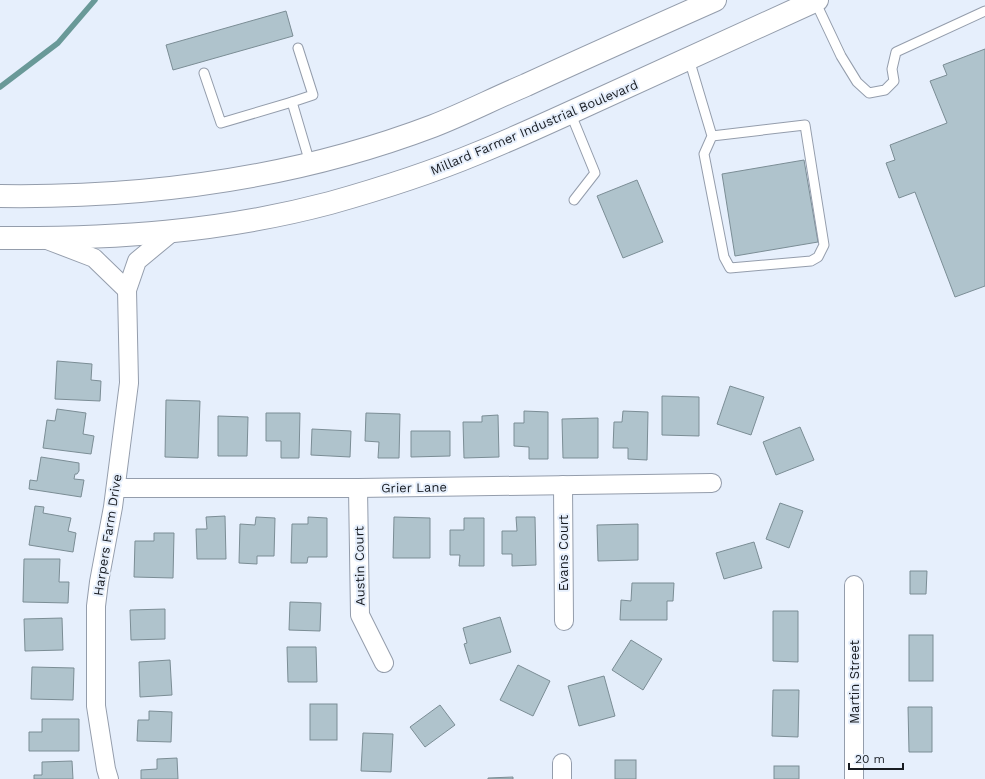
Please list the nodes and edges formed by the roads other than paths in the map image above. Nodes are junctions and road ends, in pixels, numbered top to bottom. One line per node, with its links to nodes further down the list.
1 (715, 0): 10 (main road)
2 (816, 0): 3 (lane); 5 (main road, Millard Farmer Industrial Boulevard)
3 (985, 11)
4 (298, 48): 7 (lane)
5 (689, 59): 8 (main road, Millard Farmer Industrial Boulevard); 9 (lane)
6 (204, 73): 7 (lane)
7 (292, 102): 10 (lane)
8 (570, 112): 12 (lane); 13 (main road, Millard Farmer Industrial Boulevard)
9 (712, 136): 9 (lane)
10 (310, 163): 11 (main road)
11 (0, 196)
12 (574, 200)
13 (172, 232): 15 (main road, Millard Farmer Industrial Boulevard); 16 (street, Harpers Farm Drive)
14 (0, 238): 15 (main road, Millard Farmer Industrial Boulevard)
15 (43, 238): 16 (street)
16 (127, 290): 19 (street, Harpers Farm Drive)
17 (712, 483): 18 (street, Grier Lane)
18 (563, 485): 20 (street, Grier Lane); 22 (street, Evans Court)
19 (116, 488): 20 (street, Grier Lane); 24 (street, Harpers Farm Drive)
20 (358, 488): 23 (street, Austin Court)
21 (854, 585): 25 (street, Martin Street)
22 (564, 621)
23 (384, 663)
24 (109, 779)
25 (854, 779)

